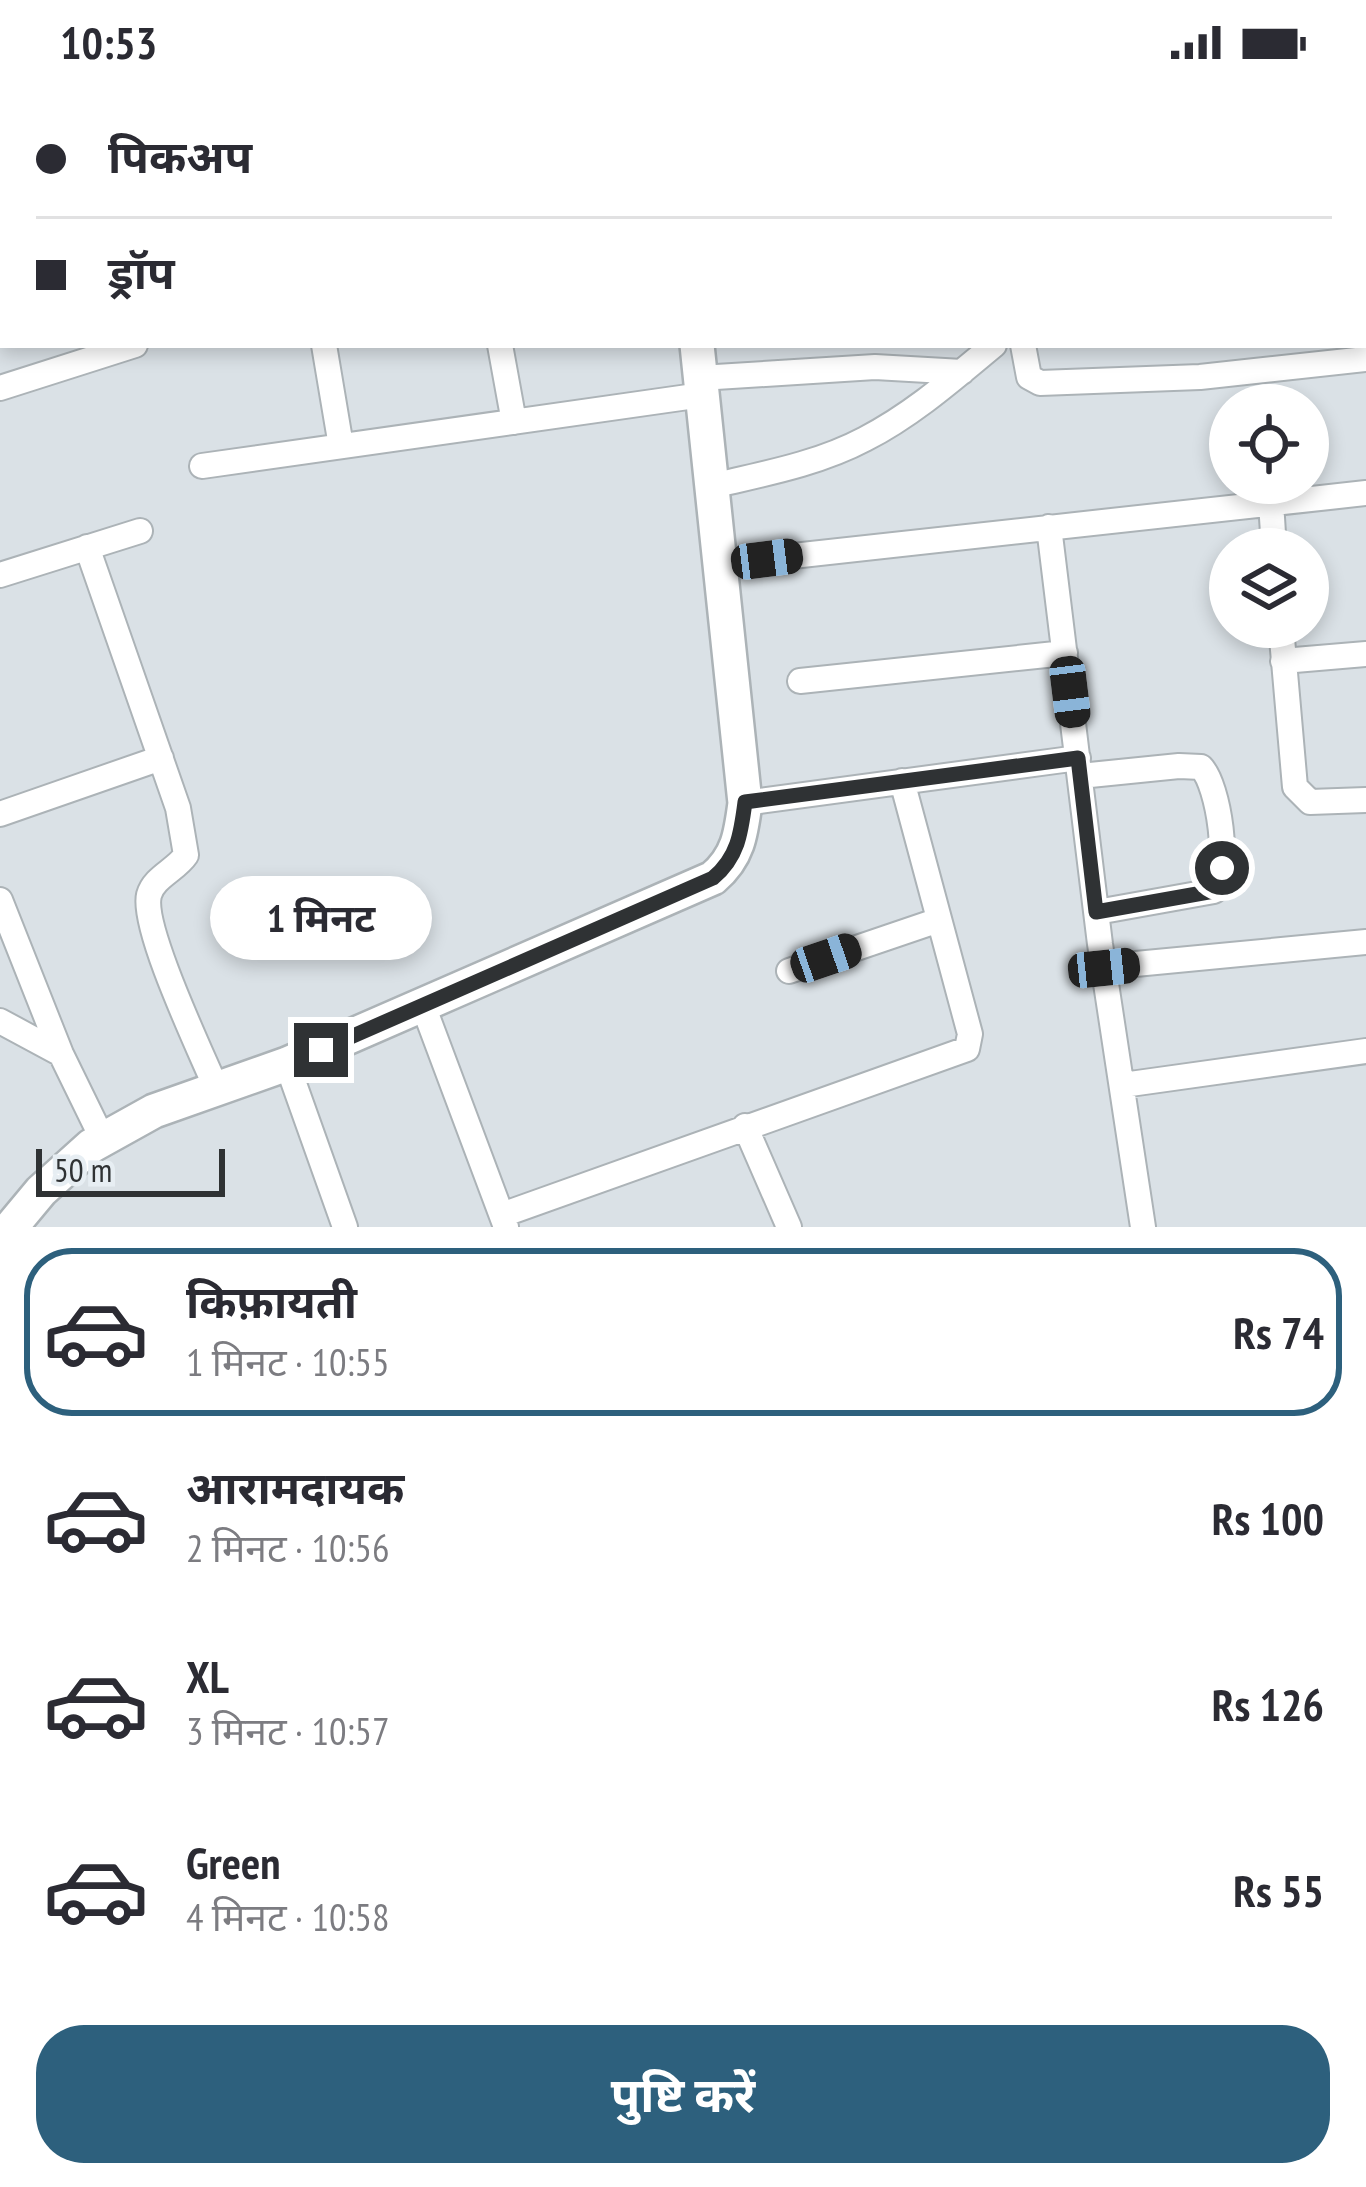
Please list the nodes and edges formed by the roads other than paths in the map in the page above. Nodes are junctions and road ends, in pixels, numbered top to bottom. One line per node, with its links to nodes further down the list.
1 (126, 348): 9 (street)
2 (325, 348): 11 (street)
3 (501, 348): 10 (street)
4 (990, 348): 8 (street)
5 (1024, 348): 6 (street)
6 (1366, 359)
7 (700, 372): 8 (street); 10 (street); 13 (street)
8 (962, 372): 13 (street)
9 (0, 388)
10 (514, 422): 11 (street)
11 (341, 446): 12 (street)
12 (202, 466)
13 (712, 486): 20 (street)
14 (1366, 493): 15 (street)
15 (1329, 497)
16 (1253, 504): 17 (street)
17 (1049, 527): 20 (street); 23 (street)
18 (140, 531): 19 (street)
19 (88, 547): 21 (street); 27 (street)
20 (720, 564): 31 (street)
21 (0, 575)
22 (1282, 648): 25 (street)
23 (1065, 653): 26 (street); 28 (street)
24 (1366, 654): 25 (street)
25 (1283, 661): 30 (street)
26 (800, 681)
27 (161, 758): 32 (street); 45 (street)
28 (1079, 767): 29 (street); 34 (street); 34 (street)
29 (902, 782): 31 (street); 35 (street)
30 (1366, 800)
31 (745, 802): 39 (street)
32 (0, 814)
33 (0, 900): 42 (street)
34 (1096, 912): 37 (street)
35 (939, 920): 38 (street); 46 (street)
36 (1366, 942): 37 (street)
37 (1104, 968): 44 (street)
38 (789, 970)
39 (424, 1008): 43 (street); 48 (street)
40 (4, 1027): 42 (street)
41 (1366, 1051): 44 (street)
42 (61, 1054): 47 (street)
43 (287, 1064): 45 (street); 50 (street)
44 (1123, 1085): 52 (street)
45 (216, 1088): 47 (street)
46 (745, 1126): 48 (street); 51 (street)
47 (102, 1138): 49 (street)
48 (504, 1221)
49 (11, 1227)
50 (346, 1227)
51 (789, 1227)
52 (1143, 1227)

